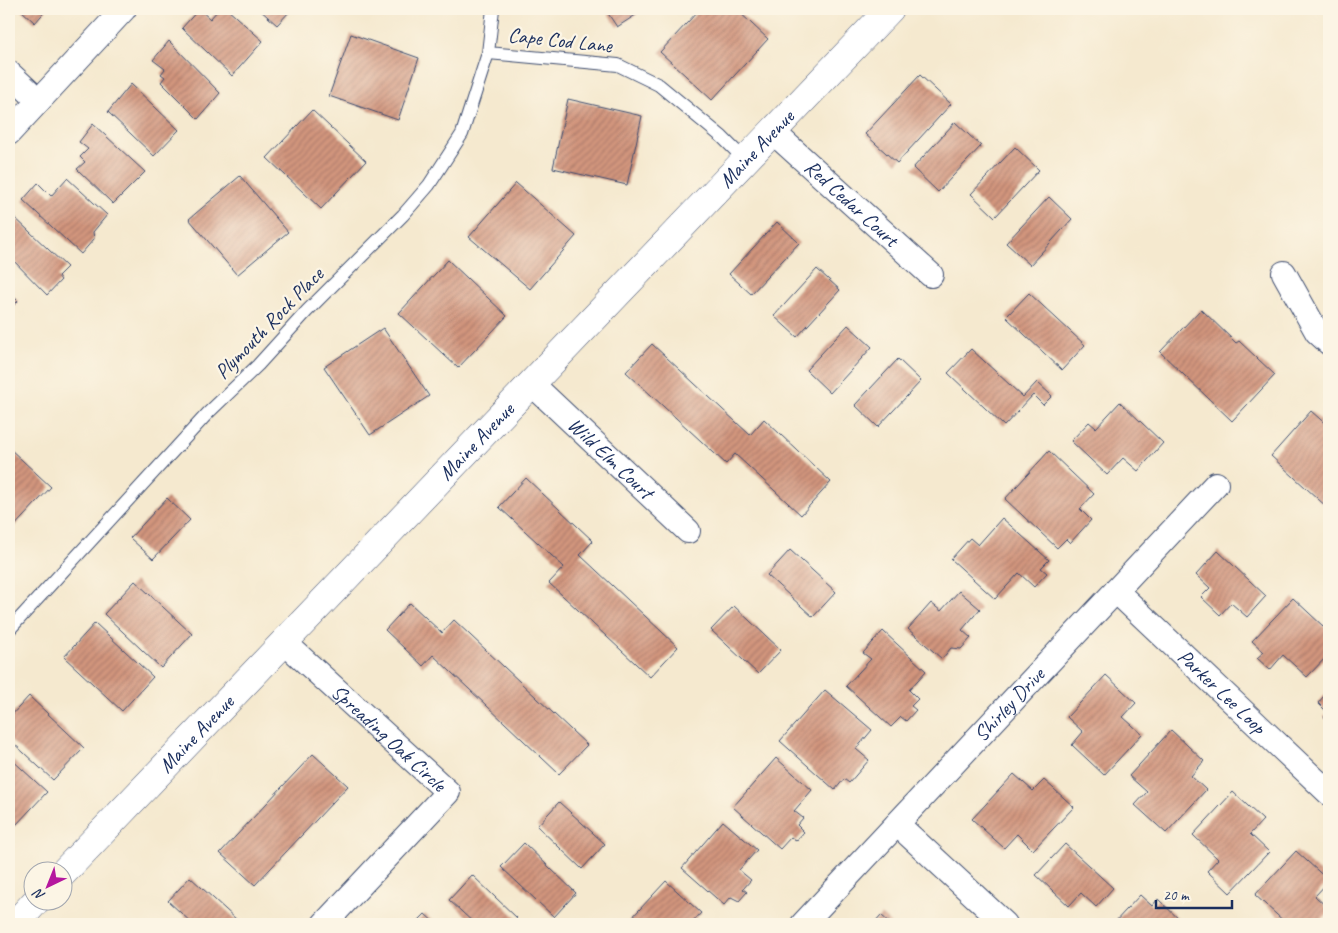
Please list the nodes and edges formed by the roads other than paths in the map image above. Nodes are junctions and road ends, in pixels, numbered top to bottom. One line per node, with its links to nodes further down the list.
1 (124, 9): 6 (street)
2 (493, 9): 4 (lane, Plymouth Rock Place)
3 (890, 9): 7 (street, Maine Avenue)
4 (488, 53): 9 (lane, Cape Cod Lane); 17 (lane, Plymouth Rock Place)
5 (9, 73): 6 (street)
6 (38, 100): 8 (street)
7 (773, 132): 9 (street, Maine Avenue); 11 (street, Red Cedar Court)
8 (9, 133)
9 (745, 160): 13 (street, Maine Avenue)
10 (1284, 273): 12 (street)
11 (931, 274)
12 (1329, 343)
13 (532, 384): 15 (street, Wild Elm Court); 18 (street, Maine Avenue)
14 (1216, 484): 16 (street, Shirley Drive)
15 (688, 531)
16 (1116, 591): 19 (street, Parker Lee Loop); 20 (street, Shirley Drive)
17 (9, 630)
18 (284, 642): 21 (street, Maine Avenue); 24 (street, Spreading Oak Circle)
19 (1329, 793)
20 (897, 824): 25 (street, Shirley Drive); 26 (street)
21 (72, 864)
22 (28, 910): 23 (street)
23 (15, 924)
24 (324, 924)
25 (803, 924)
26 (1005, 924)

